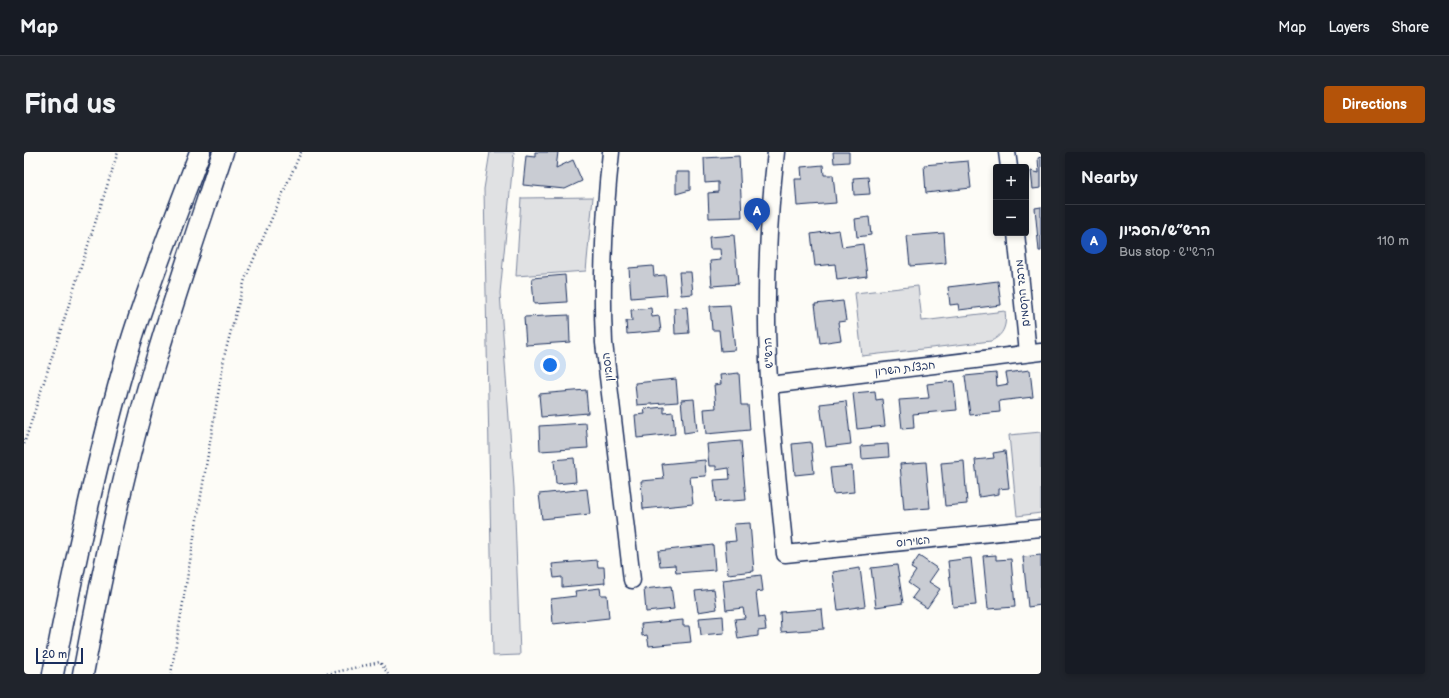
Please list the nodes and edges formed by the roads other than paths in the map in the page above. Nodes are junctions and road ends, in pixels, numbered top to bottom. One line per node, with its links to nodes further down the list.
1 (200, 152): 13 (main road)
2 (224, 152): 14 (main road)
3 (611, 152): 12 (street, הסביון)
4 (776, 152): 9 (street, הרש''ש)
5 (1007, 152): 6 (street)
6 (1009, 164)
7 (1016, 236): 8 (street, מרבד הקסמים)
8 (1035, 352): 9 (street, חבצלת השרון)
9 (770, 385): 11 (street, הרש''ש)
10 (1041, 528): 11 (street, האירוס)
11 (784, 554)
12 (632, 580)
13 (53, 674)
14 (83, 674)

